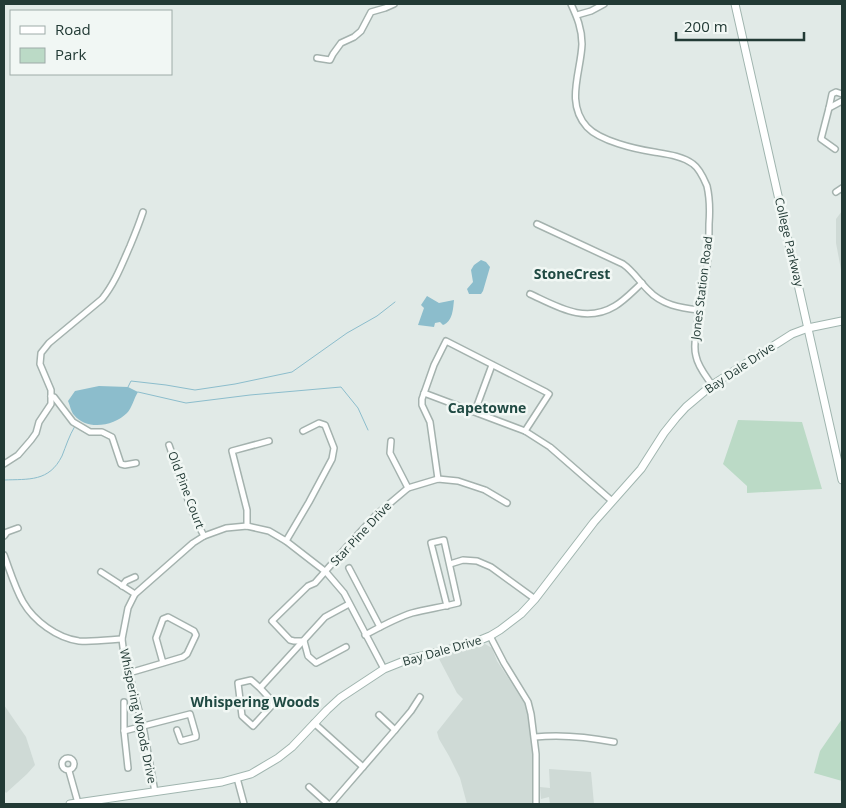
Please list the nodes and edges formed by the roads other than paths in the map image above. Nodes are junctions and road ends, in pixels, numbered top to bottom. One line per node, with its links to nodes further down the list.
1 (394, 4): 6 (street)
2 (571, 4): 5 (street, Jones Station Road)
3 (604, 4): 5 (street)
4 (735, 4): 19 (street, College Parkway)
5 (577, 15): 17 (street, Jones Station Road)
6 (317, 58)
7 (842, 94): 9 (street)
8 (842, 101): 9 (street)
9 (829, 108): 10 (street)
10 (835, 149)
11 (842, 188): 12 (street)
12 (836, 192)
13 (143, 212): 23 (street)
14 (537, 224): 15 (street)
15 (642, 283): 16 (street); 17 (street)
16 (530, 294)
17 (699, 310): 21 (street, Jones Station Road)
18 (842, 321): 19 (street, Bay Dale Drive)
19 (808, 328): 21 (street, Bay Dale Drive); 33 (street, College Parkway)
20 (492, 365): 22 (street); 24 (street); 26 (street)
21 (712, 386): 35 (street, Bay Dale Drive)
22 (424, 393): 24 (street); 32 (street)
23 (51, 396): 30 (street); 31 (street)
24 (475, 412): 26 (street)
25 (303, 431): 41 (street)
26 (525, 431): 35 (street)
27 (269, 441): 37 (street)
28 (391, 442): 34 (street)
29 (169, 445): 40 (street, Old Pine Court)
30 (136, 463)
31 (4, 464)
32 (438, 479): 34 (street, Star Pine Drive); 36 (street, Star Pine Drive)
33 (842, 480)
34 (408, 488): 46 (street, Star Pine Drive)
35 (612, 501): 50 (street, Bay Dale Drive)
36 (507, 503)
37 (247, 526): 40 (street, Whispering Woods Drive); 41 (street, Whispering Woods Drive)
38 (18, 528): 39 (street)
39 (4, 536)
40 (204, 536): 49 (street, Whispering Woods Drive)
41 (286, 541): 46 (street, Whispering Woods Drive)
42 (4, 555): 56 (street)
43 (450, 564): 50 (street); 52 (street); 52 (street)
44 (349, 568): 53 (street)
45 (102, 572): 48 (street)
46 (326, 572): 51 (street, Whispering Woods Drive); 57 (street, Star Pine Drive)
47 (135, 577): 48 (street)
48 (122, 586): 49 (street)
49 (135, 594): 56 (street, Whispering Woods Drive)
50 (535, 599): 55 (street, Bay Dale Drive)
51 (350, 604): 54 (street, Whispering Woods Drive); 57 (street)
52 (447, 606): 53 (street)
53 (380, 627): 54 (street)
54 (365, 635): 60 (street, Whispering Woods Drive)
55 (490, 636): 60 (street, Bay Dale Drive); 71 (street)
56 (122, 639): 61 (street, Whispering Woods Drive)
57 (304, 641): 58 (street); 62 (street)
58 (346, 647)
59 (163, 663): 59 (street); 61 (street)
60 (384, 669): 66 (street, Bay Dale Drive)
61 (128, 673): 67 (street, Whispering Woods Drive)
62 (260, 688): 62 (street)
63 (420, 697): 69 (street)
64 (124, 702): 70 (street)
65 (379, 715): 69 (street)
66 (314, 723): 73 (street); 76 (street, Bay Dale Drive)
67 (143, 726): 68 (street); 70 (street); 78 (street, Whispering Woods Drive)
68 (177, 730)
69 (395, 730): 73 (street)
70 (124, 731): 74 (street)
71 (535, 737): 72 (street); 82 (street)
72 (614, 742)
73 (362, 767): 81 (street)
74 (128, 768)
75 (70, 771): 79 (street)
76 (237, 778): 78 (street, Bay Dale Drive); 80 (street)
77 (309, 787): 81 (street)
78 (155, 792): 79 (street, Bay Dale Drive)
79 (74, 804)
80 (244, 804)
81 (330, 804)
82 (536, 804)

